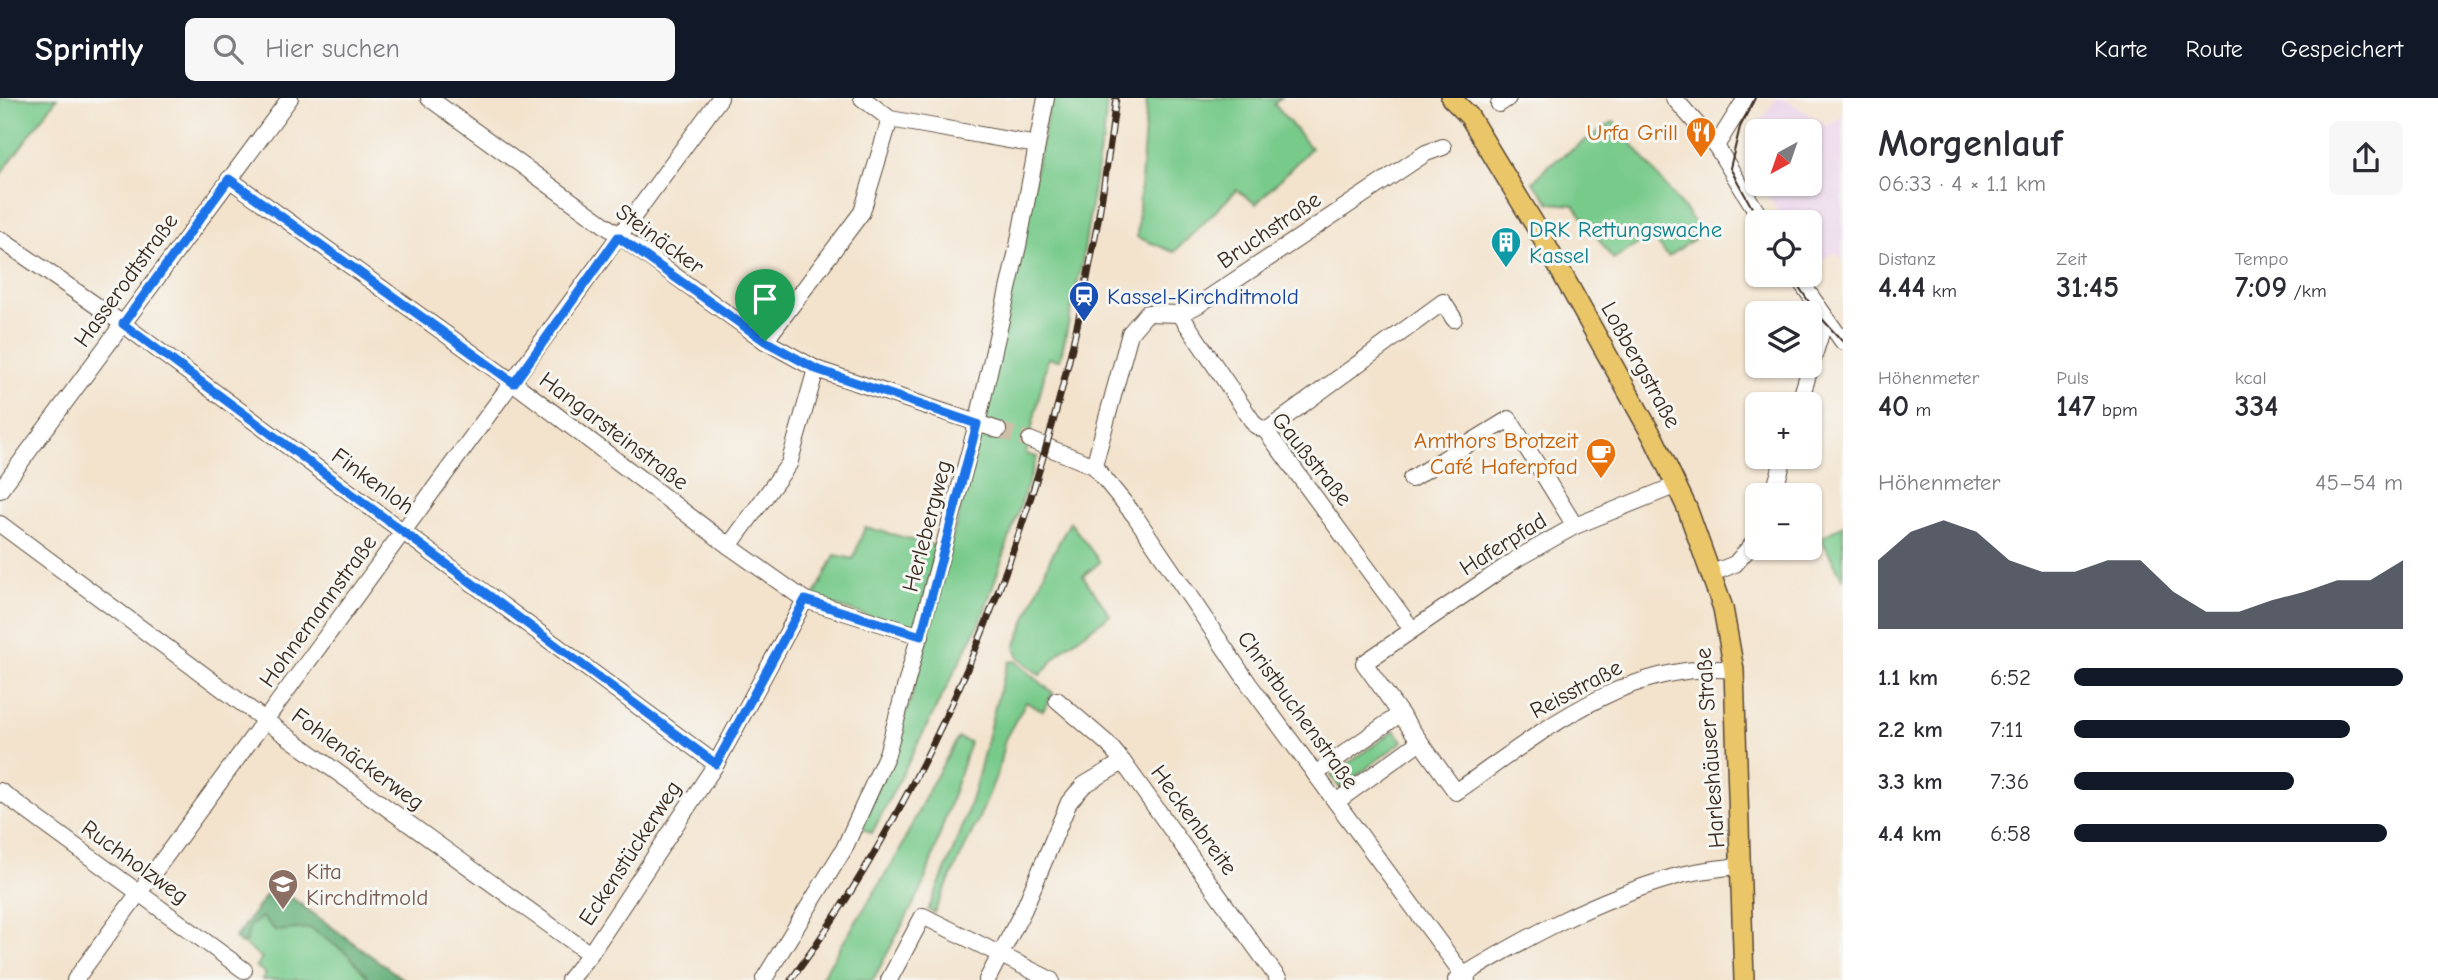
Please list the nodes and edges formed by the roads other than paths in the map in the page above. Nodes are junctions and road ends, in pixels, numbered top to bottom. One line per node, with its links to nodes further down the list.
1 (290, 98): 14 (street, Hasserodtstraße)
2 (429, 98): 16 (street, Steinäcker)
3 (720, 98): 16 (street, Hohnemannstraße)
4 (862, 98): 10 (street)
5 (1045, 98): 11 (street, Herlebergweg)
6 (1451, 98): 9 (main road, Loßbergstraße)
7 (1674, 98): 12 (street)
8 (1746, 98): 12 (street)
9 (1467, 107): 34 (main road, Loßbergstraße)
10 (890, 119): 11 (street); 23 (street)
11 (1037, 145): 28 (street, Herlebergweg)
12 (1716, 146): 15 (street)
13 (1443, 147): 19 (street, Bruchstraße)
14 (229, 179): 21 (street, Hasserodtstraße); 26 (street, Hangarsteinstraße)
15 (1756, 210)
16 (618, 237): 23 (street, Steinäcker); 26 (street, Hohnemannstraße)
17 (0, 239): 21 (street, Finkenloh)
18 (1804, 287): 22 (street)
19 (1180, 314): 30 (street, Gaußstraße); 32 (street)
20 (1454, 319): 30 (street)
21 (123, 324): 35 (street, Hasserodtstraße); 38 (street, Finkenloh)
22 (1828, 324): 24 (street); 27 (street)
23 (765, 341): 25 (street, Steinäcker)
24 (1843, 342)
25 (816, 369): 28 (street, Steinäcker); 39 (street)
26 (514, 383): 38 (street, Hohnemannstraße); 39 (street, Hangarsteinstraße)
27 (1803, 392)
28 (977, 424): 29 (street, Steinäcker); 44 (street, Herlebergweg)
29 (998, 430)
30 (1266, 431): 43 (street, Gaußstraße)
31 (1030, 440): 32 (street)
32 (1094, 466): 52 (street, Christbuchenstraße)
33 (1411, 479): 37 (street)
34 (1677, 485): 37 (street, Haferpfad); 41 (main road, Loßbergstraße)
35 (0, 490)
36 (0, 524): 48 (street, Fohlenäckerweg)
37 (1575, 526): 43 (street, Haferpfad)
38 (404, 532): 48 (street, Hohnemannstraße); 51 (street, Finkenloh)
39 (729, 546): 42 (street, Hangarsteinstraße)
40 (1745, 552): 41 (street)
41 (1710, 574): 45 (main road, Harleshäuser Straße)
42 (805, 600): 44 (street, Hangarsteinstraße); 51 (street, Eckenstückerweg)
43 (1412, 629): 47 (street, Haferpfad)
44 (921, 636): 60 (street, Herlebergweg)
45 (1734, 670): 49 (street, Reisstraße); 55 (main road, Harleshäuser Straße)
46 (1057, 700): 50 (street, Heckenbreite)
47 (1400, 714): 49 (street); 52 (street)
48 (266, 721): 56 (street, Hohnemannstraße); 57 (street, Fohlenäckerweg)
49 (1419, 741): 54 (street)
50 (1123, 762): 58 (street); 67 (street, Heckenbreite)
51 (716, 764): 57 (street, Eckenstückerweg)
52 (1315, 774): 54 (street, Christbuchenstraße)
53 (0, 791): 56 (street, Ruchholzweg)
54 (1336, 802): 61 (street, Christbuchenstraße)
55 (1742, 865): 61 (street); 68 (main road, Harleshäuser Straße)
56 (138, 893): 59 (street, Ruchholzweg); 62 (street, Hohnemannstraße)
57 (590, 954): 63 (street, Eckenstückerweg)
58 (1000, 955): 64 (street); 65 (street); 66 (street)
59 (244, 970)
60 (764, 979)
61 (1462, 979)
62 (75, 980)
63 (569, 980)
64 (889, 980)
65 (987, 980)
66 (1051, 980)
67 (1279, 980)
68 (1744, 980)

